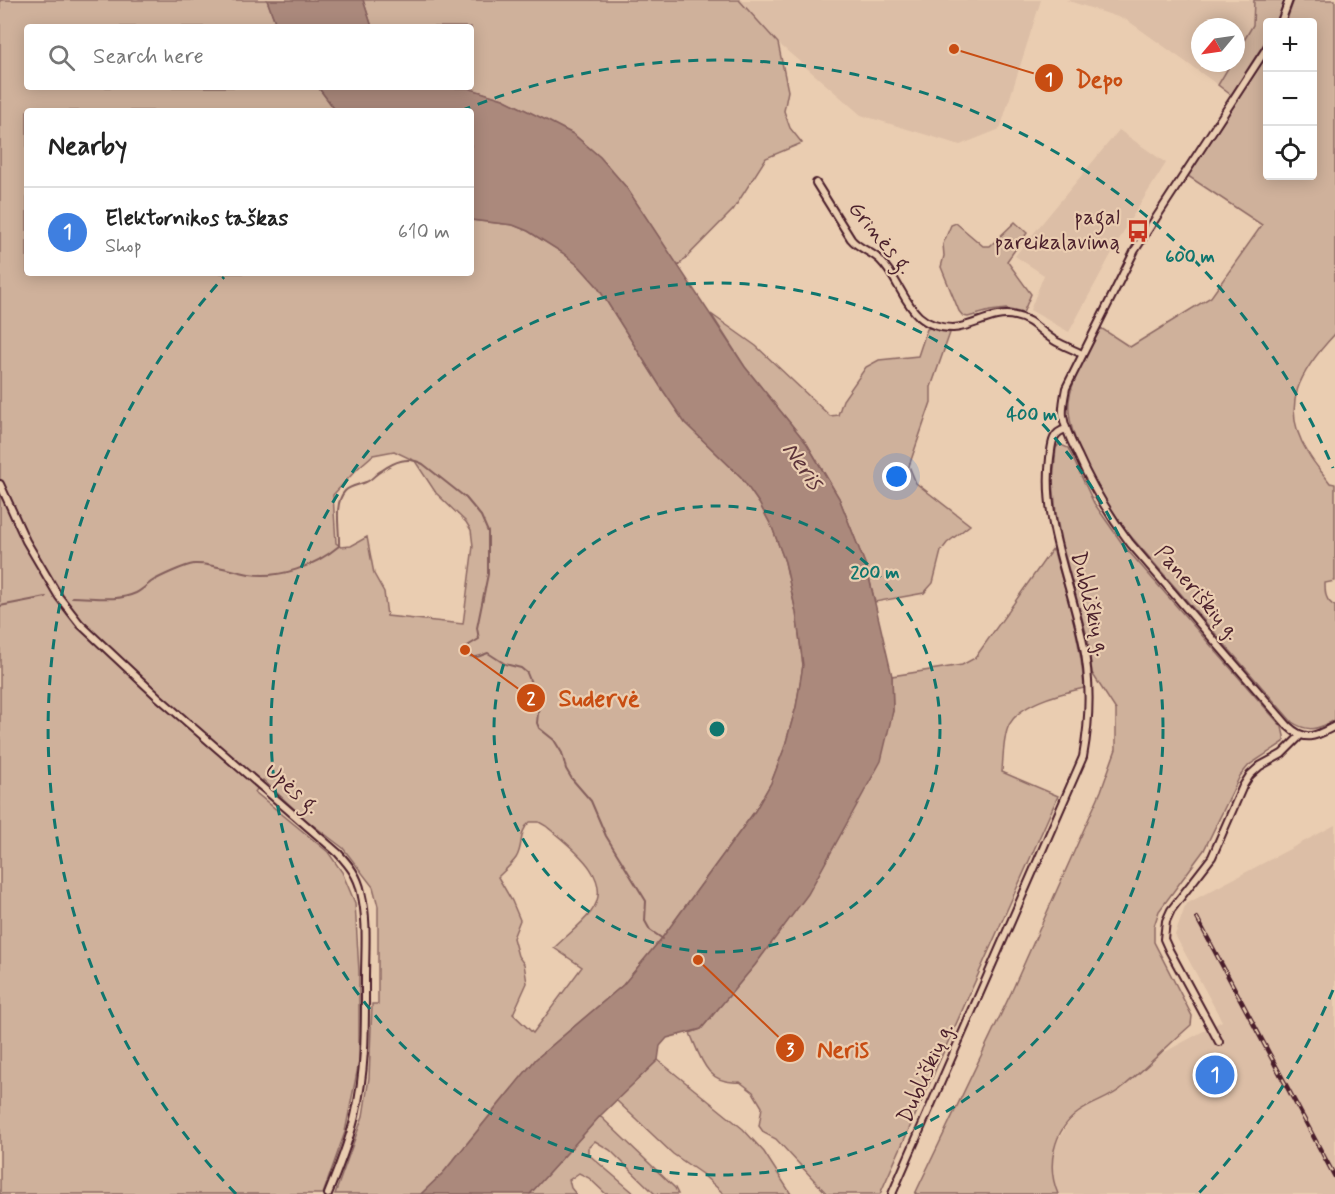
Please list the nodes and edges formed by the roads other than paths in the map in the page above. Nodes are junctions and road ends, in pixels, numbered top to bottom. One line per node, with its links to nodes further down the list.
1 (1289, 0): 2 (street)
2 (1282, 18)
3 (1263, 54): 5 (street)
4 (816, 183): 5 (street, Grinės g.)
5 (1082, 354): 6 (street)
6 (1066, 429): 9 (street, Paneriškių g.); 12 (street, Dubliškių g.)
7 (0, 484): 11 (street, Upės g.)
8 (1335, 726): 9 (street)
9 (1300, 736): 10 (street)
10 (1219, 1042)
11 (327, 1194)
12 (892, 1194)

